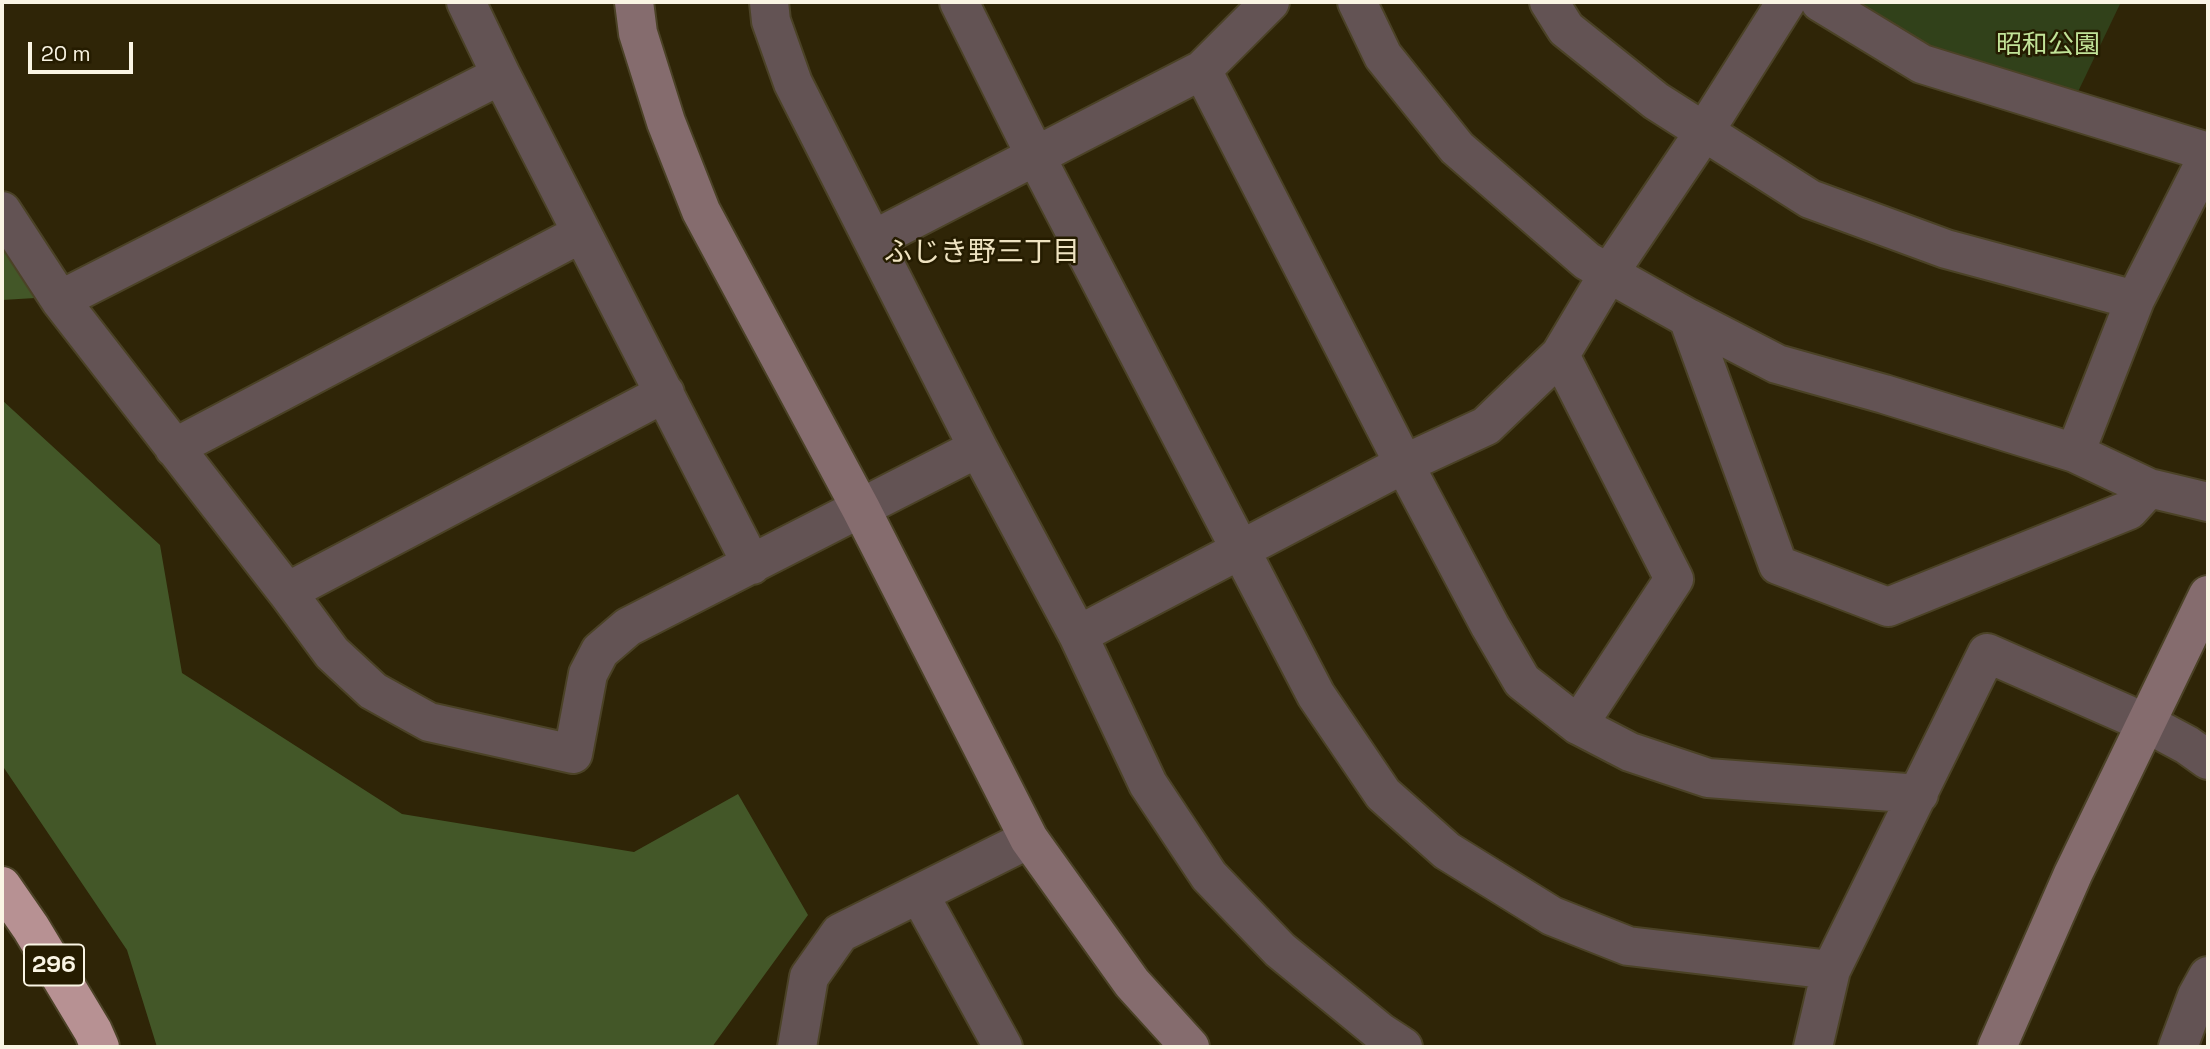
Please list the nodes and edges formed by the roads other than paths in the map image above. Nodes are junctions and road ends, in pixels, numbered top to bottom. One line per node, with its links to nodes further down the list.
1 (466, 2): 11 (street)
2 (634, 2): 30 (street)
3 (769, 2): 17 (street)
4 (959, 2): 14 (street)
5 (1270, 2): 10 (street)
6 (1357, 2): 18 (street)
7 (1549, 2): 12 (street)
8 (1786, 2): 12 (street)
9 (1820, 2): 13 (street)
10 (1202, 70): 14 (street); 27 (street)
11 (501, 75): 16 (street); 19 (street)
12 (1704, 132): 18 (street); 20 (street)
13 (2208, 154): 20 (street)
14 (1035, 155): 17 (street); 31 (street)
15 (2, 211): 19 (street)
16 (582, 233): 23 (street); 24 (street)
17 (873, 240): 25 (street)
18 (1609, 273): 21 (street); 22 (street)
19 (60, 300): 24 (street)
20 (2135, 300): 26 (street)
21 (1688, 318): 26 (street); 28 (street)
22 (1560, 355): 27 (street); 37 (street)
23 (665, 393): 32 (street); 33 (street)
24 (174, 448): 33 (street)
25 (978, 448): 30 (street); 35 (street)
26 (2075, 453): 28 (street)
27 (1404, 464): 31 (street); 37 (street)
28 (2148, 488): 29 (street)
29 (2208, 502)
30 (861, 509): 32 (street); 40 (street)
31 (1241, 549): 35 (street); 43 (street)
32 (752, 565): 33 (street)
33 (288, 592)
34 (2208, 595): 36 (street)
35 (1078, 635): 49 (street)
36 (2146, 723): 38 (street); 39 (street); 51 (street)
37 (1578, 726): 39 (street)
38 (2208, 760)
39 (1919, 794): 43 (street)
40 (1029, 839): 42 (street); 48 (street)
41 (2, 886): 45 (highway, 296)
42 (919, 894): 46 (street); 47 (street)
43 (1831, 970): 50 (street)
44 (2208, 976): 52 (street)
45 (100, 1047)
46 (797, 1047)
47 (1003, 1047)
48 (1190, 1047)
49 (1403, 1047)
50 (1813, 1047)
51 (1997, 1047)
52 (2178, 1047)

